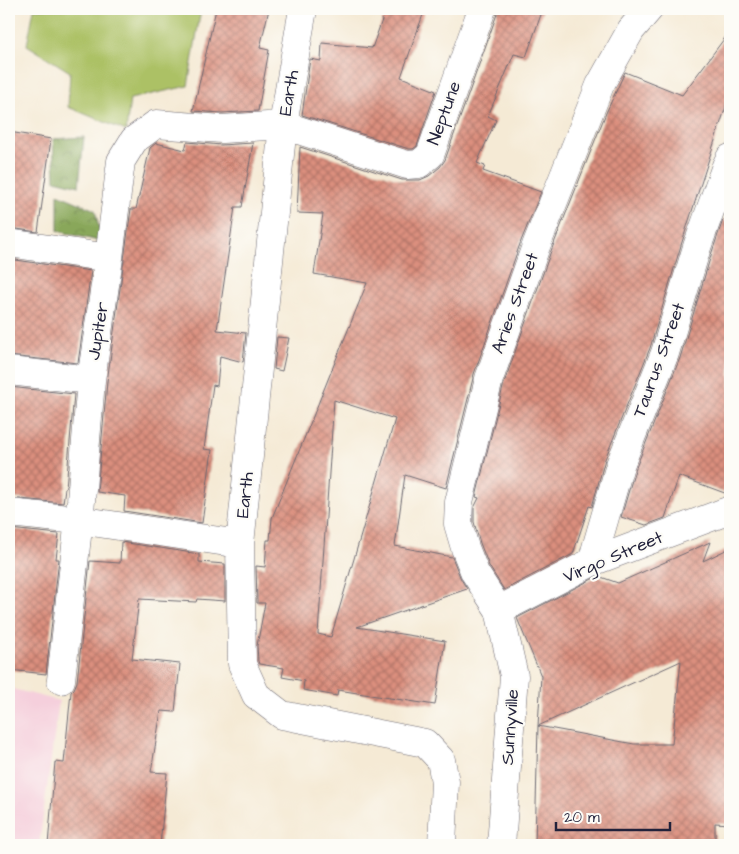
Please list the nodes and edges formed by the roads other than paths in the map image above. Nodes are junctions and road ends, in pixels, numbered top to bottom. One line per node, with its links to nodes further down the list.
1 (304, 9): 4 (street, Earth)
2 (482, 9): 4 (street, Neptune)
3 (648, 9): 15 (street, Aries Street)
4 (283, 125): 7 (street, Jupiter); 13 (street, Earth)
5 (730, 158): 14 (street, Taurus Street)
6 (9, 243): 7 (street)
7 (109, 258): 9 (street, Jupiter)
8 (9, 371): 9 (street)
9 (91, 380): 12 (street, Jupiter)
10 (730, 510): 14 (street, Virgo Street)
11 (9, 513): 12 (street)
12 (78, 520): 13 (street); 16 (street, Jupiter)
13 (240, 544): 17 (street, Earth)
14 (592, 562): 15 (street, Virgo Street)
15 (499, 610): 18 (street, Sunnyville)
16 (61, 680)
17 (442, 845)
18 (501, 845)

